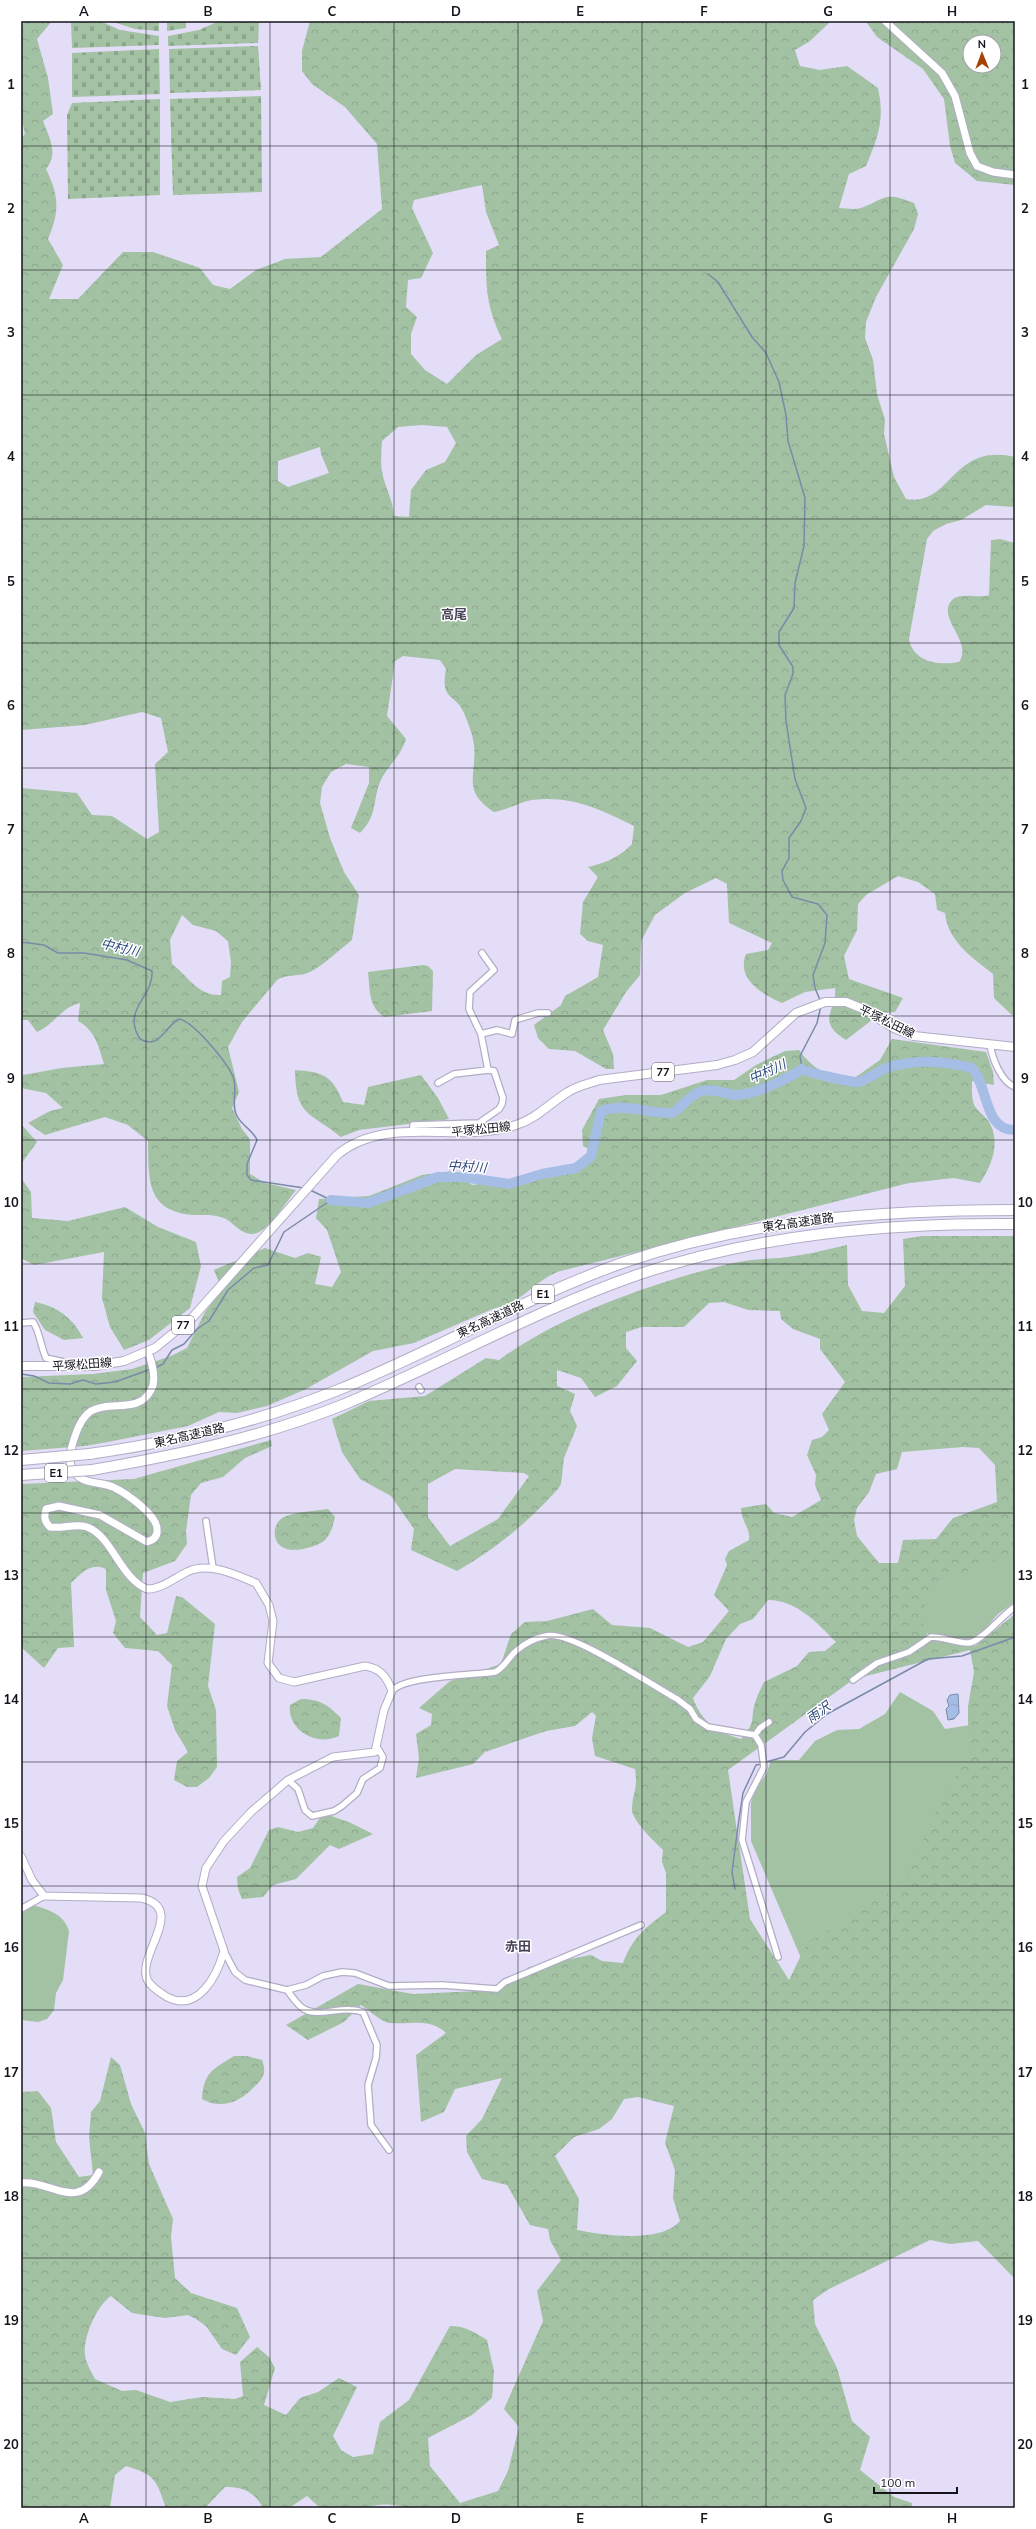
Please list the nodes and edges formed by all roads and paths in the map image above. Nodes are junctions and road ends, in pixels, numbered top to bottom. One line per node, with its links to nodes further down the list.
1 (885, 21): 2 (street)
2 (1015, 175)
3 (482, 953): 5 (street)
4 (548, 1013): 5 (street)
5 (481, 1034): 8 (street)
6 (990, 1044): 7 (main road, 平塚松田線 / 77); 10 (street); 11 (main road, 平塚松田線 / 77)
7 (1015, 1047)
8 (488, 1070): 9 (street); 11 (street)
9 (438, 1083)
10 (1015, 1087)
11 (413, 1133): 15 (main road, 平塚松田線 / 77)
12 (1015, 1210): 18 (highway, 東名高速道路 / E1, bridge)
13 (1015, 1224): 19 (highway, 東名高速道路 / E1, bridge)
14 (21, 1323): 17 (street)
15 (149, 1353): 17 (main road, 平塚松田線 / 77); 21 (street)
16 (21, 1366): 17 (main road, 平塚松田線 / 77)
17 (95, 1366)
18 (21, 1460)
19 (21, 1475)
20 (206, 1521): 21 (street)
21 (213, 1568): 24 (street)
22 (1015, 1607): 23 (street)
23 (853, 1680)
24 (392, 1691): 26 (street); 27 (street)
25 (769, 1722): 26 (street)
26 (755, 1735): 34 (street)
27 (377, 1747): 28 (street); 28 (street)
28 (288, 1780): 33 (street)
29 (21, 1856): 30 (street)
30 (44, 1896): 31 (street); 33 (street)
31 (21, 1909)
32 (641, 1924): 35 (street)
33 (224, 1951): 35 (street)
34 (778, 1957)
35 (287, 1990): 36 (street)
36 (389, 2150)
37 (99, 2172): 38 (street)
38 (21, 2183)

